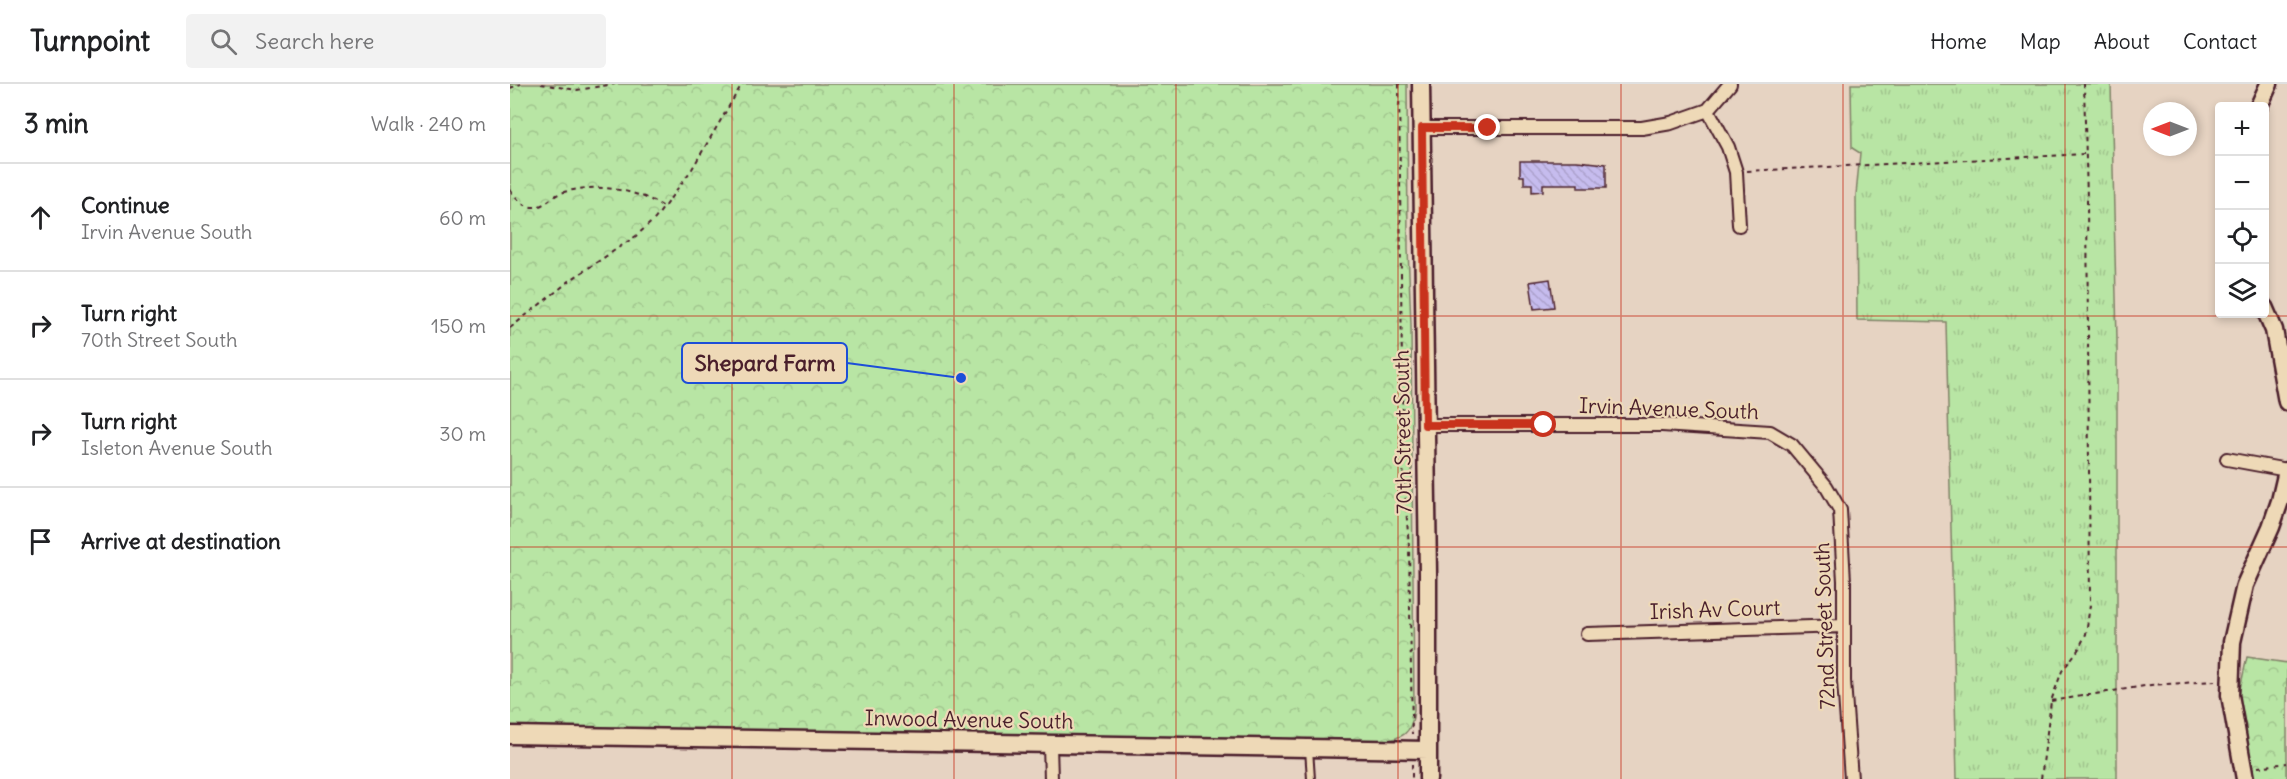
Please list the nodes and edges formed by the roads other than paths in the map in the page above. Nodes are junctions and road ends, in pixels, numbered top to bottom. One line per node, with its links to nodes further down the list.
1 (1421, 84): 6 (street, 70th Street South)
2 (1730, 84): 5 (street)
3 (2269, 84): 4 (street)
4 (2261, 102)
5 (1708, 110): 6 (street); 7 (street)
6 (1422, 128): 10 (street, 70th Street South)
7 (1739, 225)
8 (2269, 317): 9 (street)
9 (2287, 402)
10 (1425, 425): 13 (street, Irvin Avenue South); 19 (street, 70th Street South)
11 (2227, 459): 12 (street)
12 (2287, 470): 20 (street)
13 (1820, 478): 14 (street, 72nd Street South)
14 (1844, 626): 15 (street, Irish Av Court); 24 (street, 72nd Street South)
15 (1587, 634)
16 (510, 735): 17 (street, Inwood Avenue South)
17 (1050, 745): 18 (street, Inwood Avenue South); 21 (street)
18 (1309, 749): 19 (street, Inwood Avenue South); 22 (lane)
19 (1428, 750): 23 (street, 70th Street South)
20 (2244, 774)
21 (1051, 779)
22 (1311, 779)
23 (1428, 779)
24 (1851, 779)

